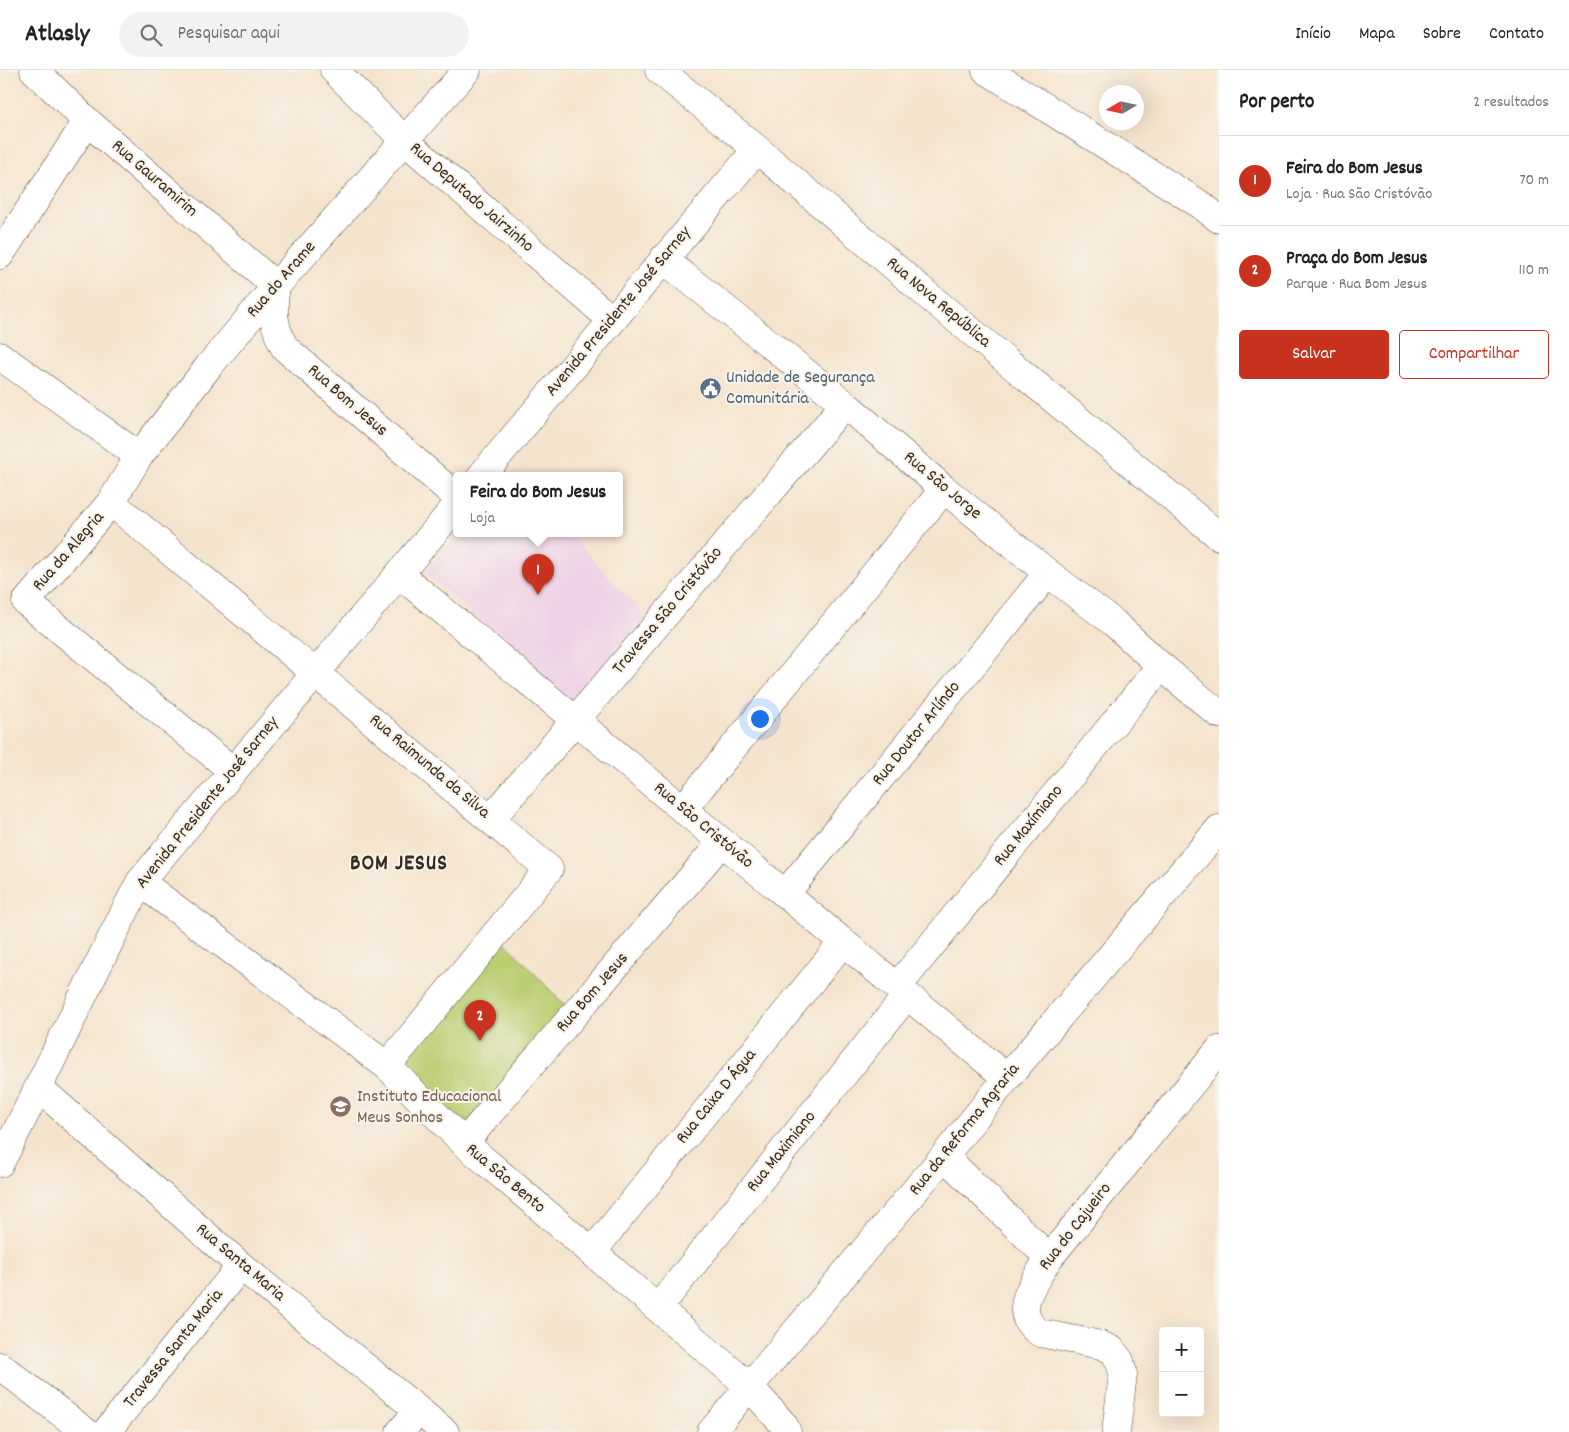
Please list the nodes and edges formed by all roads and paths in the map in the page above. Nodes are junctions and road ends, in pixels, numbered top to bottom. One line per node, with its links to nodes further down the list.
1 (34, 70): 6 (street, Rua Gauramirim)
2 (334, 70): 7 (street, Rua Deputado Jairzinho)
3 (467, 70): 7 (street, Rua do Arame)
4 (659, 70): 8 (street, Rua Nova República)
5 (986, 70): 9 (street)
6 (87, 121): 10 (street); 12 (street, Rua Gauramirim)
7 (404, 140): 12 (street, Rua do Arame); 13 (street, Rua Deputado Jairzinho)
8 (757, 149): 11 (street, Avenida Presidente José Sarney); 22 (street, Rua Nova República)
9 (1219, 219)
10 (0, 255)
11 (663, 259): 13 (street, Avenida Presidente José Sarney); 15 (street, Rua São Jorge)
12 (276, 286): 16 (street, Rua do Arame); 19 (street, Rua Bom Jesus)
13 (612, 320): 17 (street, Avenida Presidente José Sarney)
14 (0, 356): 16 (street)
15 (845, 404): 18 (street, Rua São Jorge); 28 (street, Travessa São Cristóvão)
16 (140, 456): 20 (street, Rua do Arame)
17 (484, 472)
18 (944, 489): 23 (street, Rua São Jorge); 30 (street)
19 (453, 494)
20 (112, 502): 26 (street, Rua Raimunda da Silva); 29 (street, Rua da Alegria)
21 (453, 510): 24 (street, Avenida Presidente José Sarney)
22 (1219, 536)
23 (1048, 573): 25 (street, Rua São Jorge); 35 (street, Rua Doutor Arlíndo)
24 (399, 574): 26 (street, Avenida Presidente José Sarney); 28 (street, Rua São Cristóvão)
25 (1161, 666): 27 (street, Rua São Jorge); 37 (street, Rua Maxímiano)
26 (315, 674): 29 (street, Avenida Presidente José Sarney); 31 (street, Rua Raimunda da Silva)
27 (1219, 714)
28 (576, 720): 30 (street, Rua São Cristóvão); 31 (street, Travessa São Cristóvão)
29 (233, 771): 34 (street, Avenida Presidente José Sarney)
30 (683, 809): 33 (street, Rua São Cristóvão)
31 (491, 819): 39 (street, Rua Raimunda da Silva)
32 (1219, 829): 40 (street, Rua da Reforma Agraria)
33 (722, 842): 35 (street, Rua São Cristóvão); 42 (street, Rua Bom Jesus)
34 (140, 882): 39 (street, Rua São Bento); 41 (street, Avenida Presidente José Sarney)
35 (785, 894): 36 (street, Rua São Cristóvão)
36 (843, 942): 37 (street, Rua São Cristóvão); 45 (street, Rua Caixa D Água)
37 (902, 991): 40 (street, Rua São Cristóvão); 48 (street, Rua Maximiano)
38 (1219, 1050): 46 (street, Rua do Cajueiro)
39 (387, 1066): 42 (street, Rua São Bento)
40 (1007, 1078): 43 (street, Rua da Reforma Agraria)
41 (39, 1088): 44 (street, Avenida Presidente José Sarney); 47 (street, Rua Santa Maria)
42 (464, 1143): 45 (street, Rua São Bento)
43 (944, 1156): 46 (street); 50 (street, Rua da Reforma Agraria)
44 (0, 1163)
45 (592, 1252): 48 (street, Rua São Bento)
46 (1048, 1258): 58 (street, Rua do Cajueiro)
47 (241, 1266): 51 (street, Rua Santa Maria); 53 (street, Travessa Santa Maria)
48 (658, 1308): 50 (street, Rua São Bento)
49 (0, 1366): 52 (street)
50 (750, 1387): 56 (street, Rua da Reforma Agraria); 57 (street, Rua São Bento)
51 (418, 1411): 54 (street); 55 (street, Rua Santa Maria)
52 (86, 1432)
53 (106, 1432)
54 (400, 1432)
55 (445, 1432)
56 (711, 1432)
57 (787, 1432)
58 (1116, 1432)

